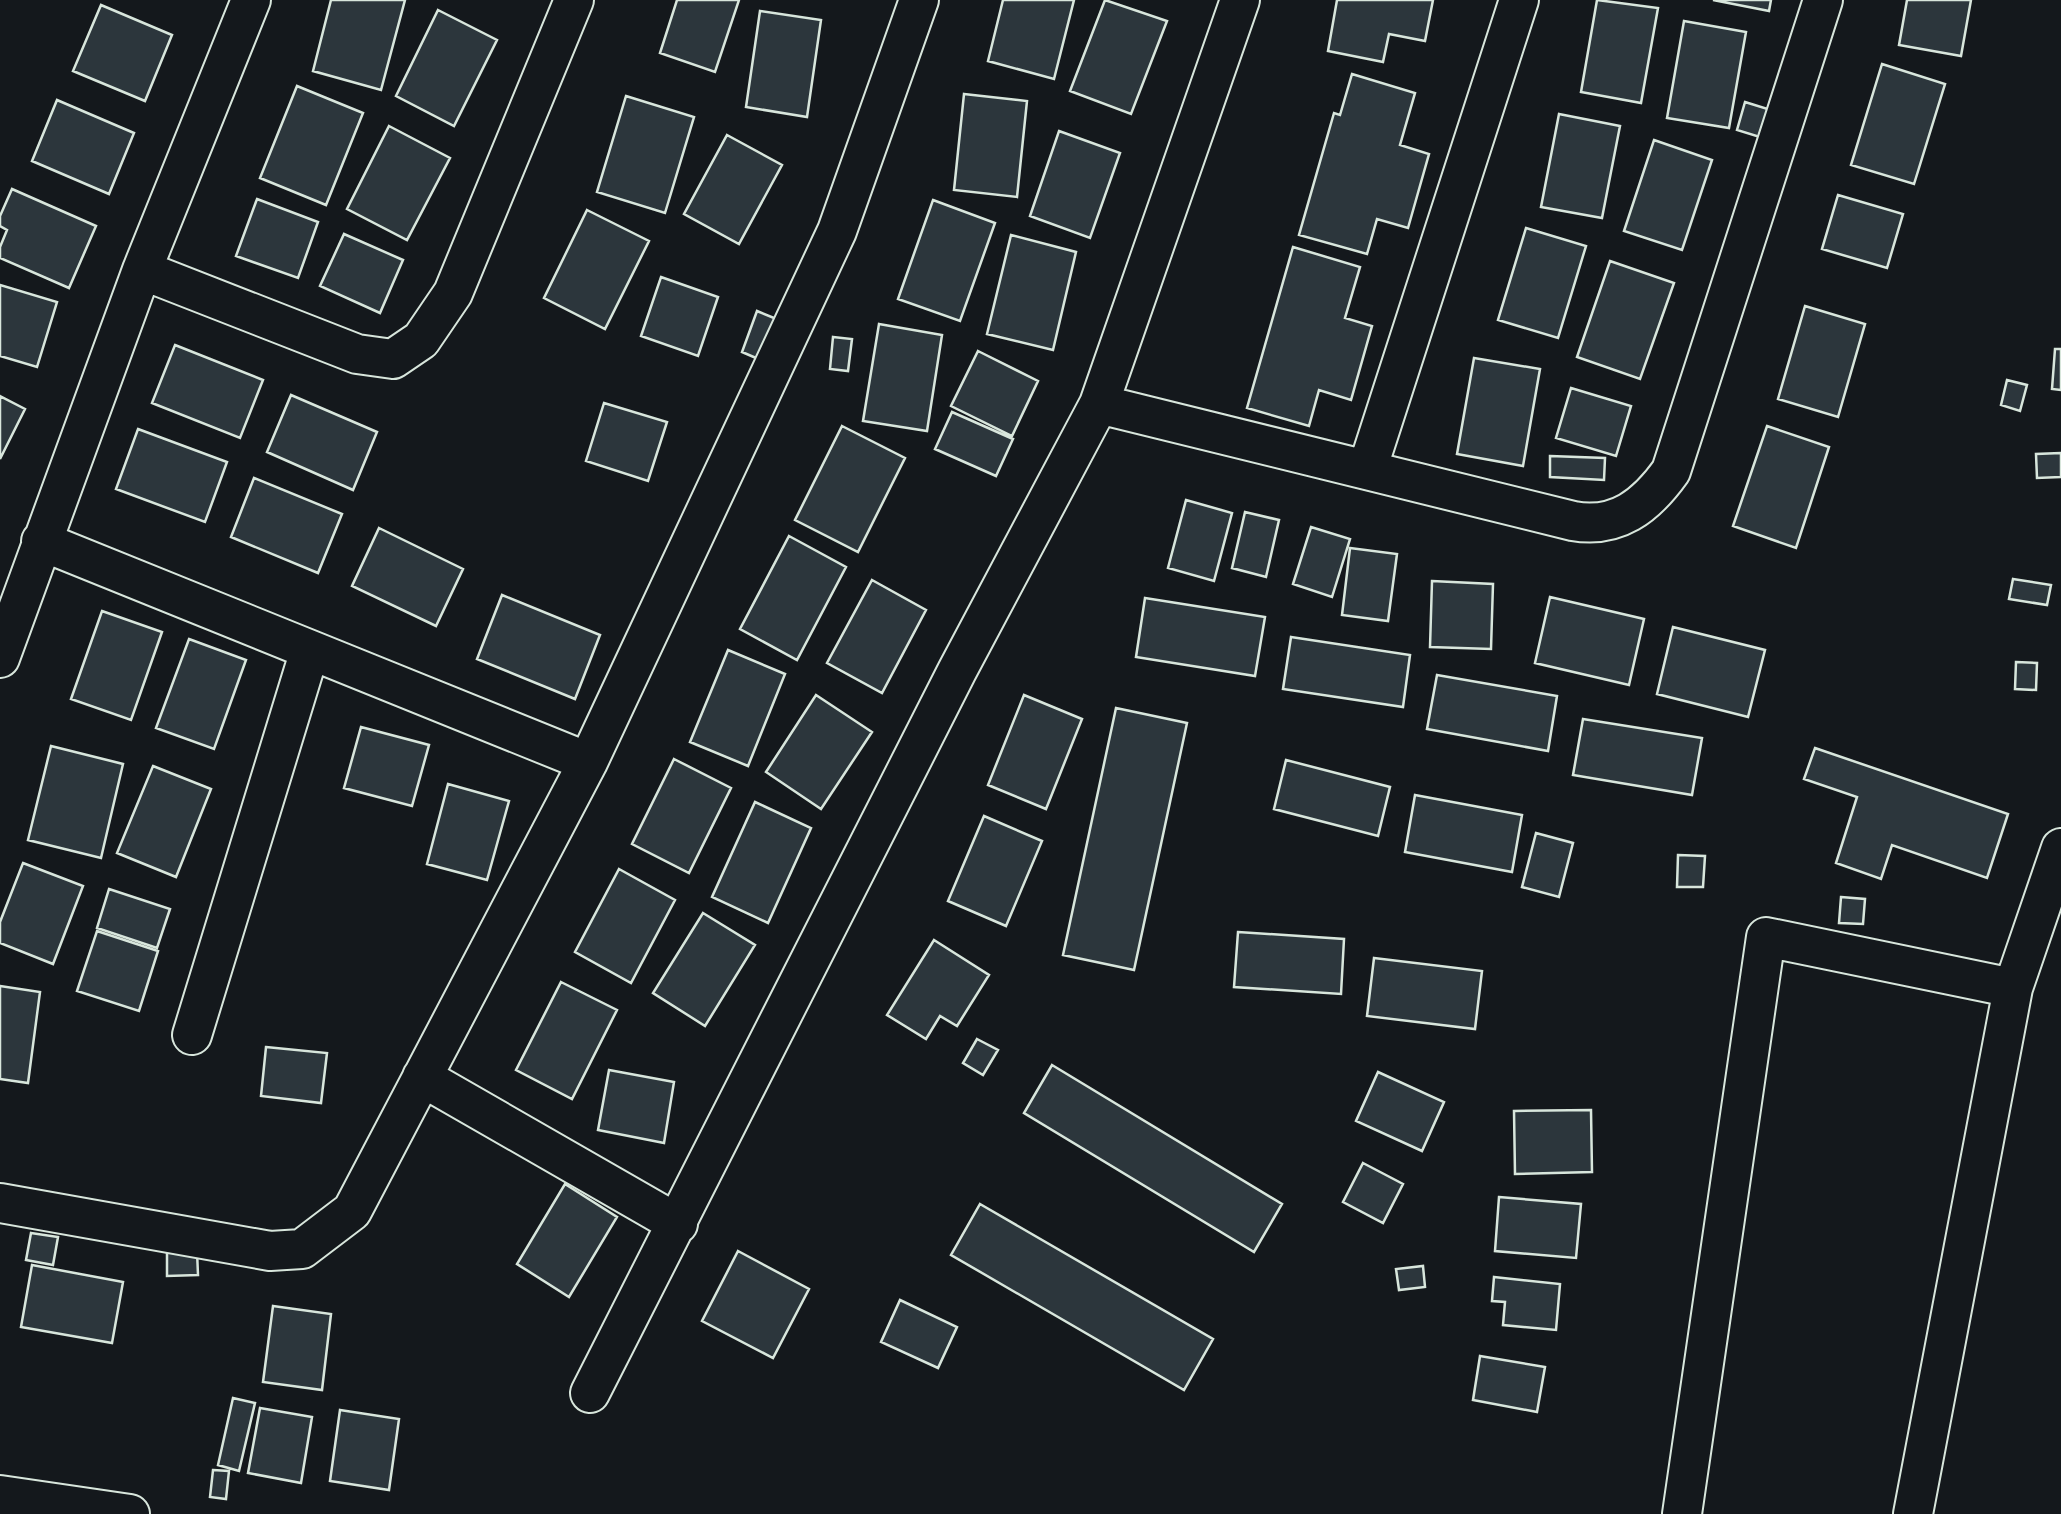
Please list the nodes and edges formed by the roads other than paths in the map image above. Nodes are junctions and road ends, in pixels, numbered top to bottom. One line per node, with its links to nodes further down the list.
1 (251, 0): 7 (street)
2 (574, 0): 7 (street)
3 (919, 0): 13 (street)
4 (1240, 0): 8 (street)
5 (1519, 0): 9 (street)
6 (1823, 0): 9 (street)
7 (142, 270): 10 (street)
8 (1099, 404): 9 (street); 19 (street)
9 (1367, 470)
10 (42, 541): 11 (street); 12 (street)
11 (310, 650): 13 (street); 16 (street)
12 (0, 658)
13 (588, 762): 17 (street)
14 (2061, 848): 15 (street)
15 (2013, 988): 23 (street); 24 (street)
16 (192, 1035)
17 (422, 1077): 18 (street); 19 (street)
18 (0, 1202)
19 (678, 1224): 20 (street)
20 (590, 1393)
21 (0, 1495): 22 (street)
22 (130, 1514)
23 (1682, 1514)
24 (1912, 1514)

